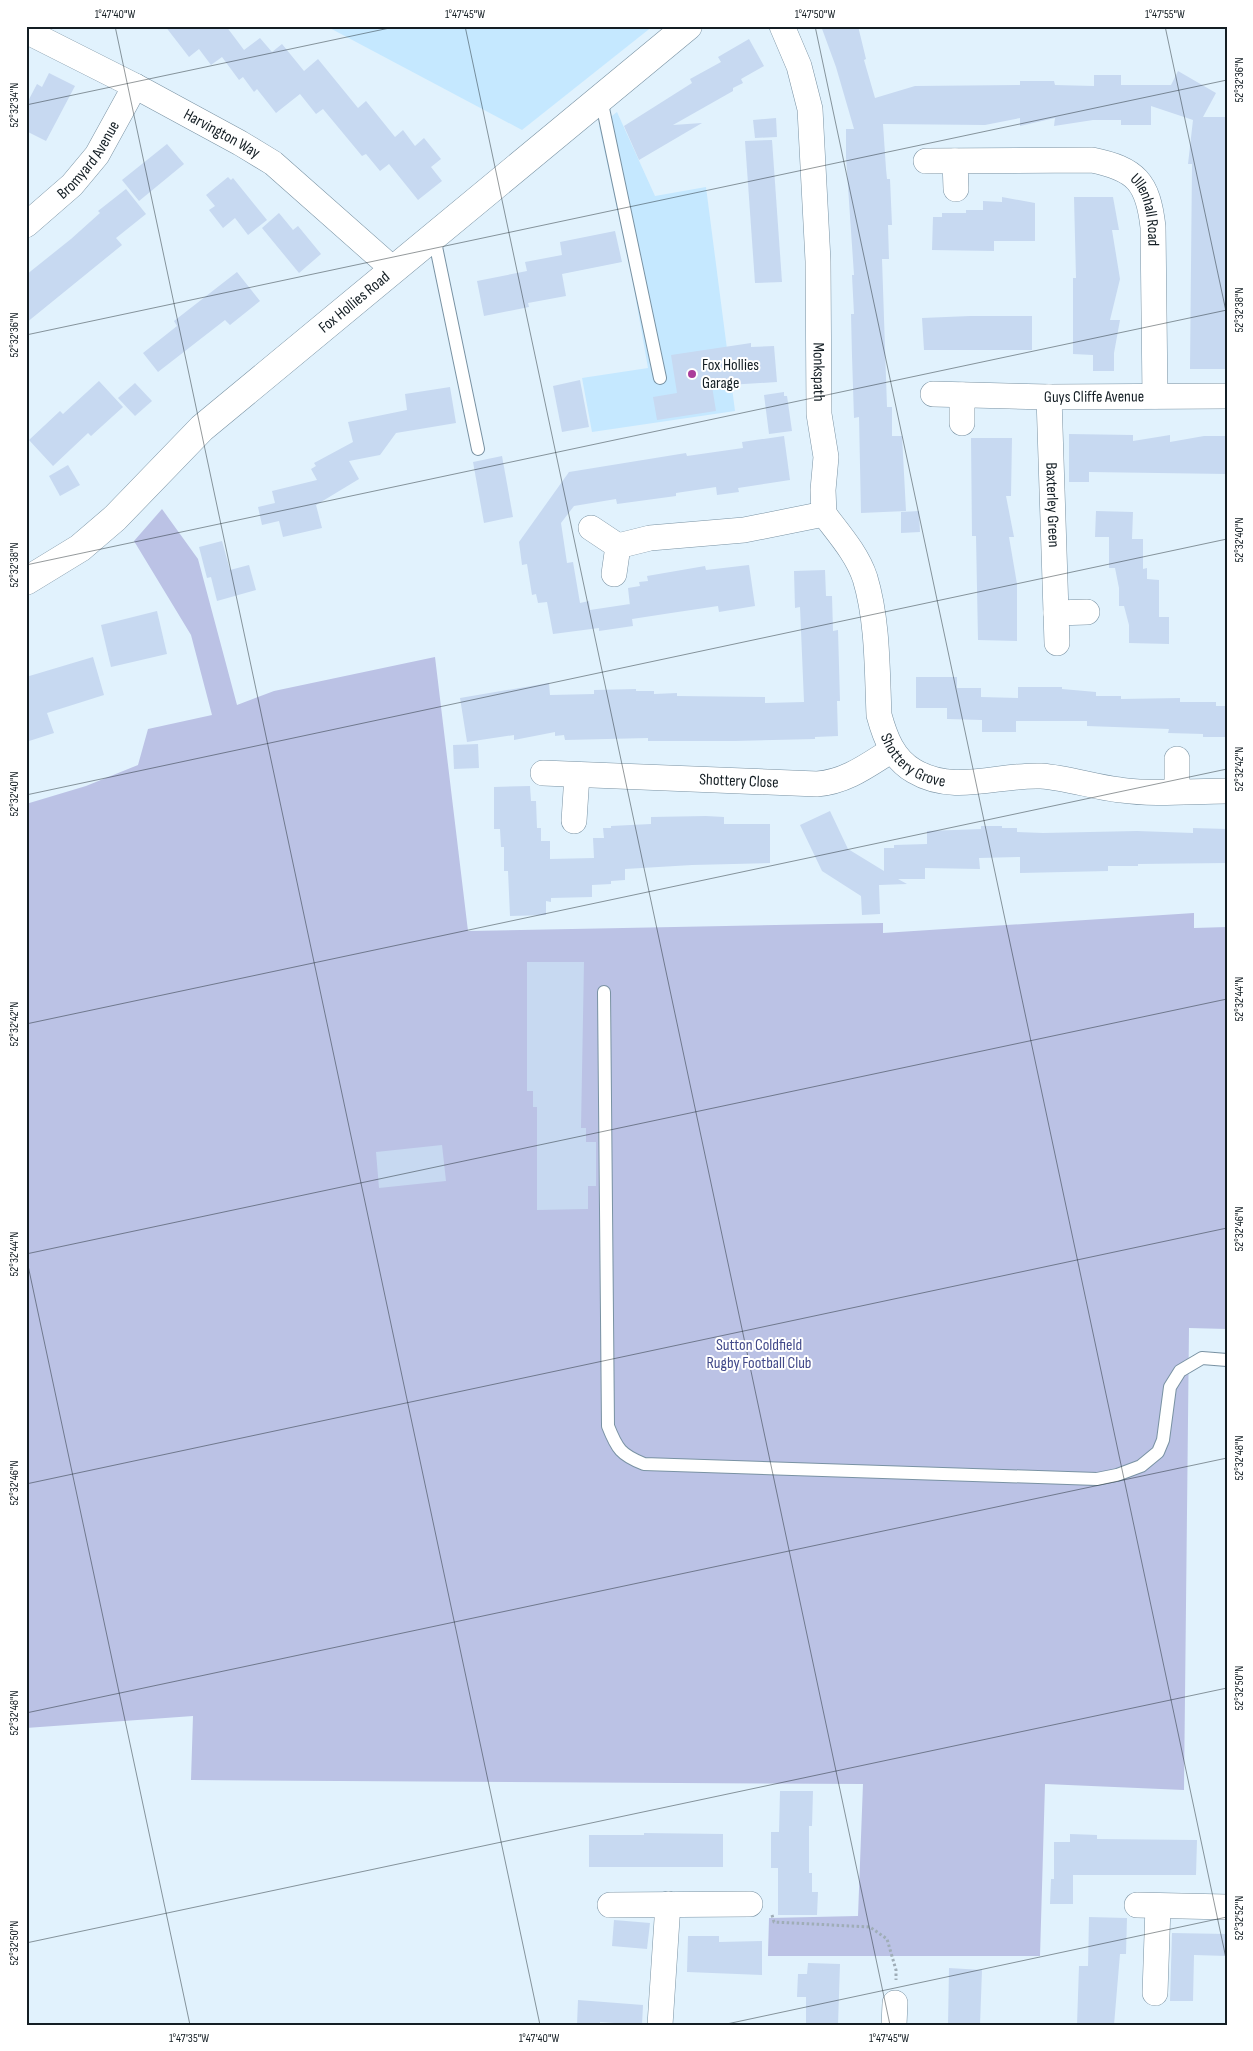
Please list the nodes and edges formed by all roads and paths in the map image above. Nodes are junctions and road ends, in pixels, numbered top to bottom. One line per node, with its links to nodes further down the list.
1 (688, 26): 5 (street, Fox Hollies Road)
2 (782, 26): 20 (street, Monkspath)
3 (26, 31): 4 (street, Harvington Way)
4 (135, 86): 9 (street, Bromyard Avenue); 11 (street, Harvington Way)
5 (601, 99): 10 (street, Fox Hollies Road); 12 (lane)
6 (926, 161): 7 (street, Ullenhall Road)
7 (956, 161): 8 (street); 15 (street, Ullenhall Road)
8 (956, 189)
9 (27, 223)
10 (434, 237): 11 (street, Fox Hollies Road); 19 (lane)
11 (394, 270): 24 (street, Fox Hollies Road)
12 (660, 378)
13 (933, 394): 14 (street, Guys Cliffe Avenue)
14 (962, 395): 17 (street, Guys Cliffe Avenue); 18 (street)
15 (1155, 396): 16 (street, Guys Cliffe Avenue); 17 (street, Guys Cliffe Avenue)
16 (1227, 396)
17 (1049, 397): 26 (street, Baxterley Green)
18 (962, 423)
19 (478, 449)
20 (824, 514): 22 (street); 28 (street, Shottery Grove)
21 (591, 528): 22 (street)
22 (618, 546): 23 (street)
23 (614, 574)
24 (26, 582)
25 (1087, 612): 26 (street)
26 (1056, 613): 27 (street, Baxterley Green)
27 (1057, 643)
28 (892, 750): 31 (street, Shottery Close); 33 (street, Shottery Grove)
29 (1177, 758): 33 (street)
30 (543, 773): 31 (street, Shottery Close)
31 (577, 775): 34 (street)
32 (1227, 790): 33 (street, Shottery Grove)
33 (1177, 791)
34 (574, 821)
35 (604, 992): 36 (lane)
36 (1227, 1360)
37 (668, 1904): 38 (street); 39 (street); 43 (street)
38 (750, 1904): 42 (path)
39 (610, 1905)
40 (1227, 1907): 41 (street)
41 (1155, 1993)
42 (895, 2014)
43 (660, 2025)

